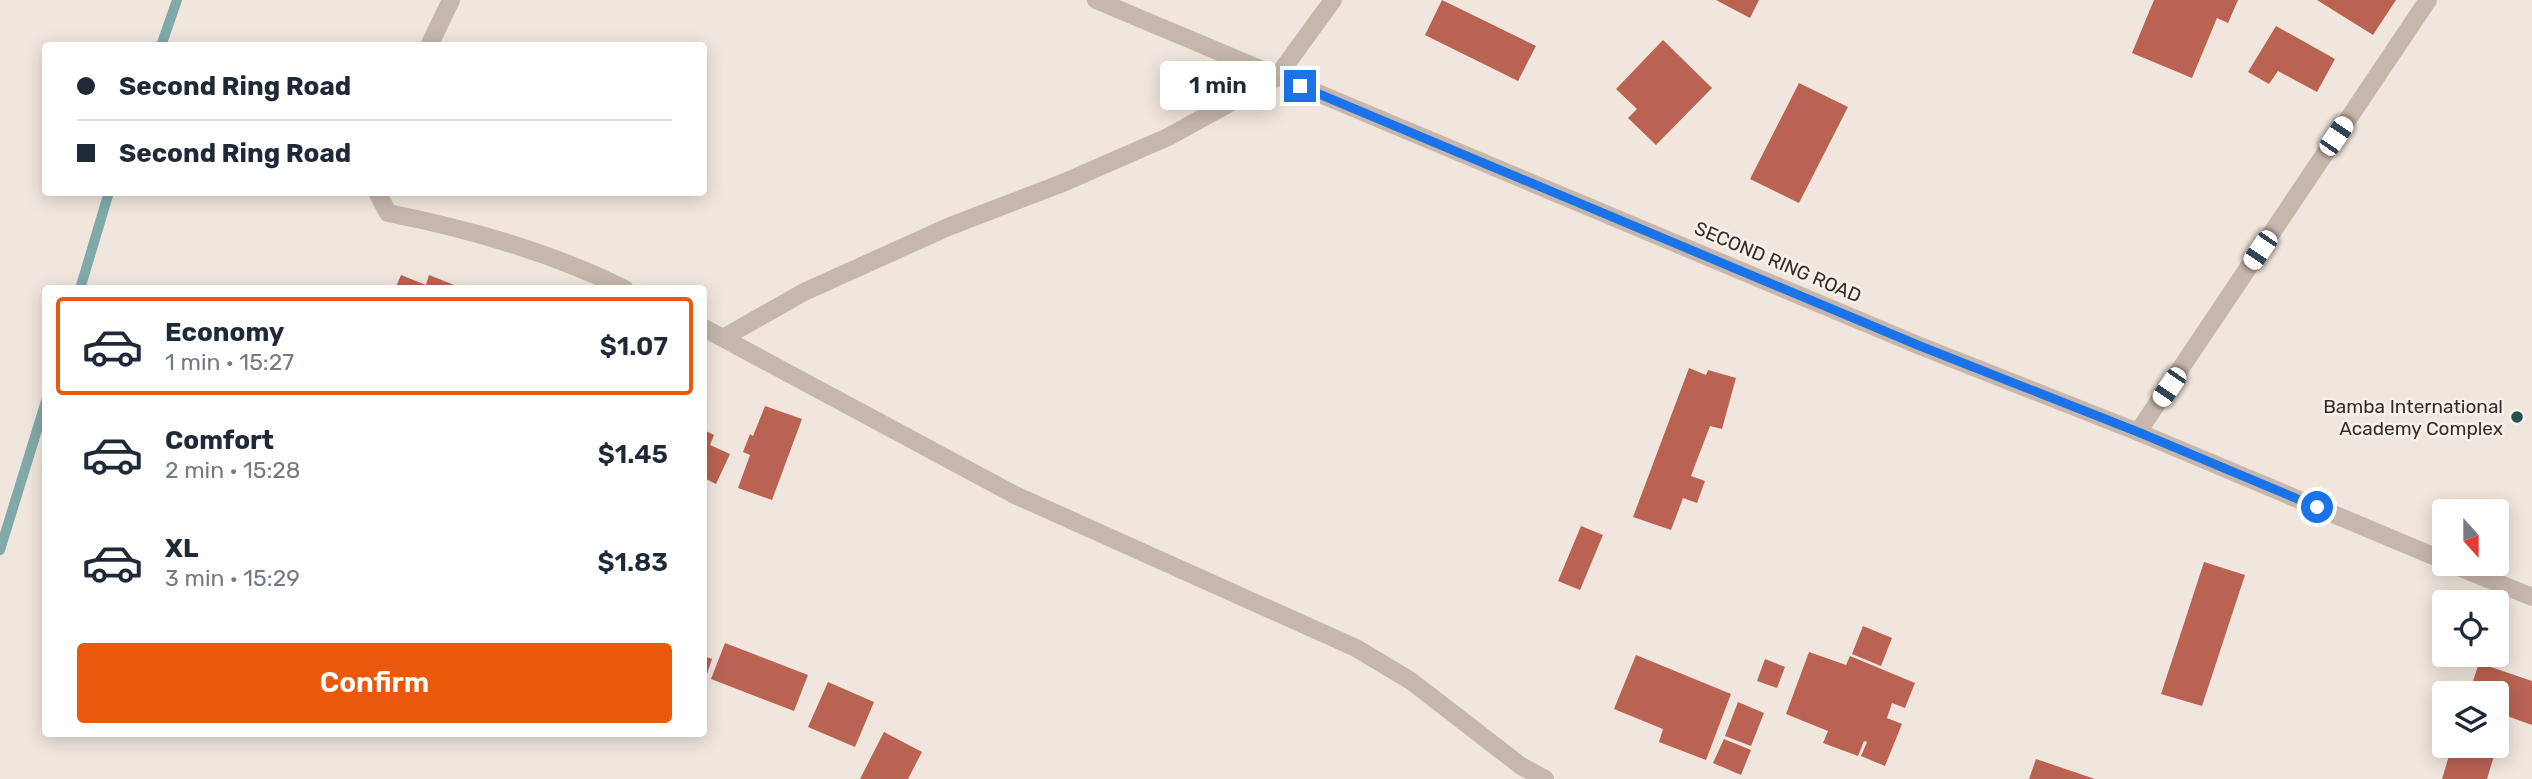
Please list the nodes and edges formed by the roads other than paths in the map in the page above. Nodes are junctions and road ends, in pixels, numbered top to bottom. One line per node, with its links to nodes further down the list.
1 (451, 0): 5 (street)
2 (1096, 0): 6 (street, SECOND RING ROAD)
3 (1333, 0): 6 (street)
4 (2428, 0): 11 (street)
5 (431, 42)
6 (1278, 77): 10 (street); 11 (street, SECOND RING ROAD)
7 (378, 196): 8 (street)
8 (617, 285)
9 (707, 330): 10 (street)
10 (723, 338): 15 (street)
11 (2138, 432): 12 (street, SECOND RING ROAD)
12 (2432, 556)
13 (2480, 576): 14 (street)
14 (2532, 597)
15 (1545, 779)

